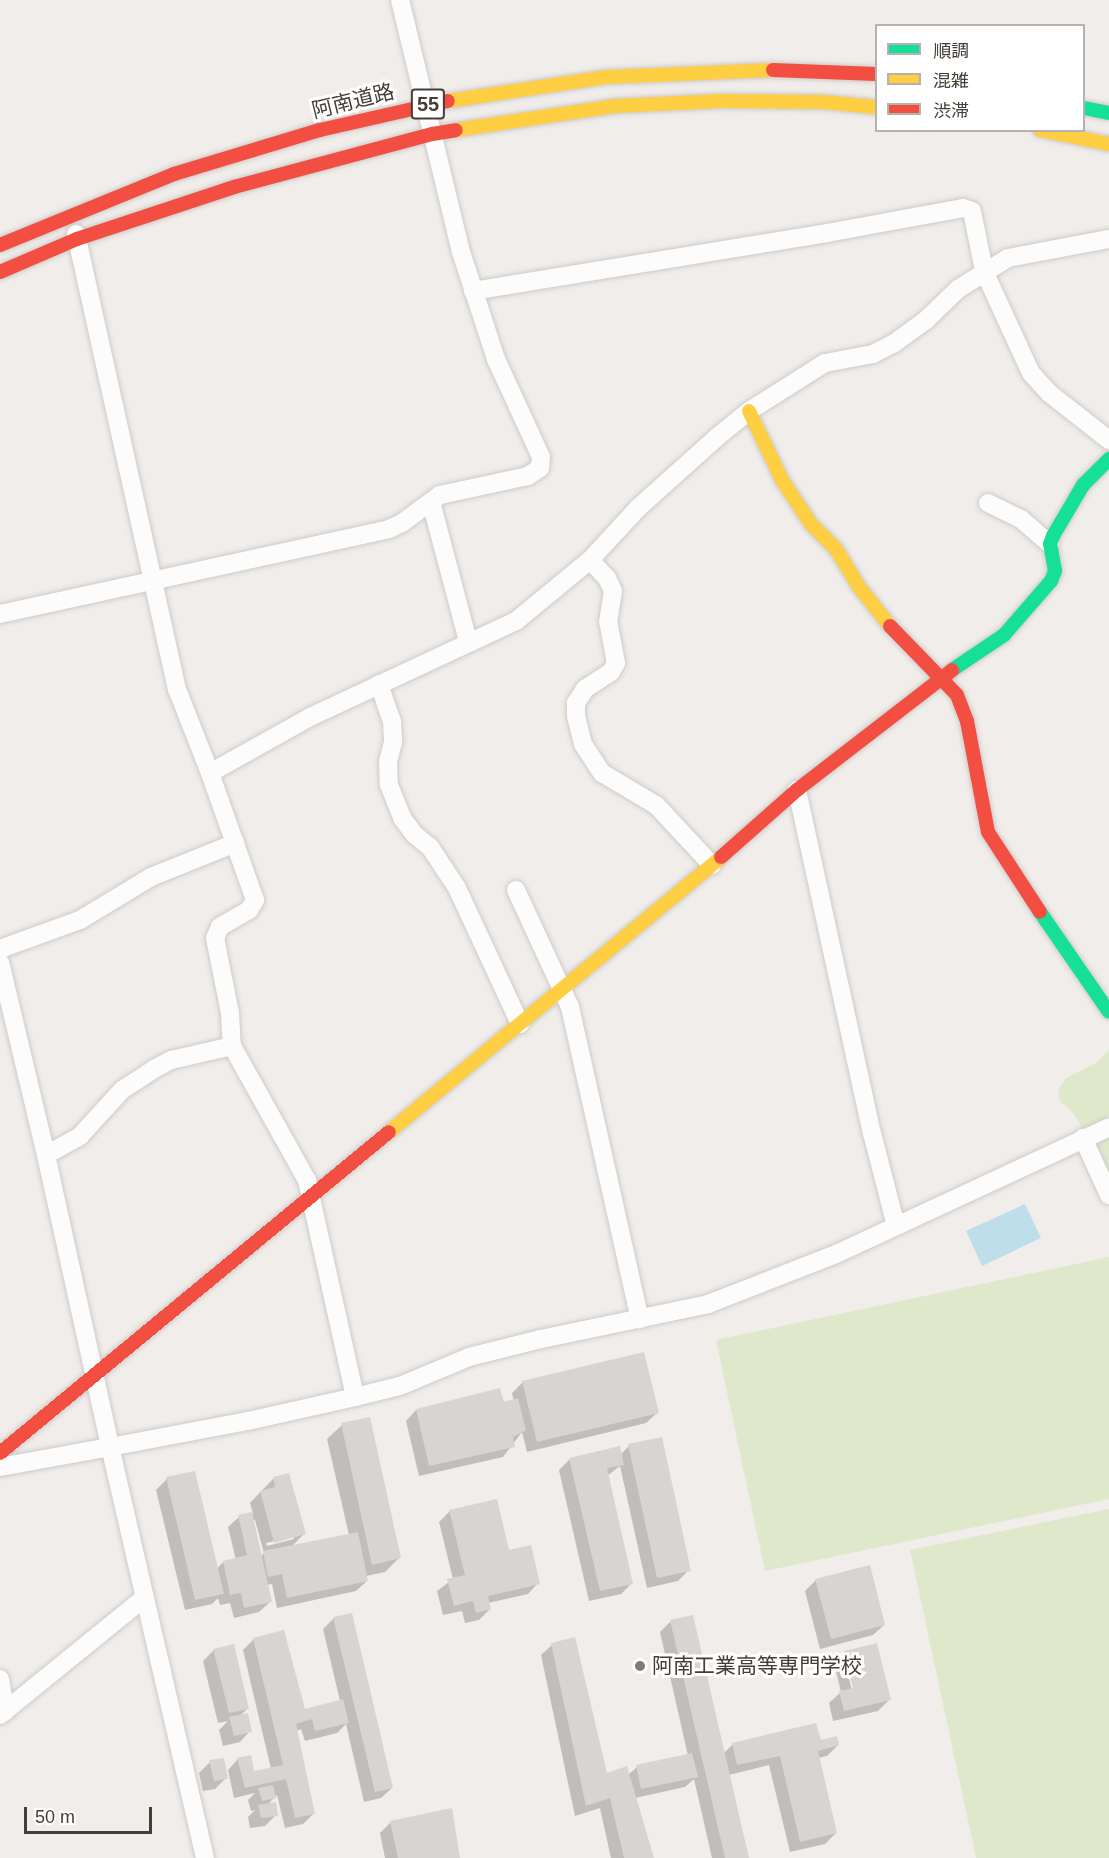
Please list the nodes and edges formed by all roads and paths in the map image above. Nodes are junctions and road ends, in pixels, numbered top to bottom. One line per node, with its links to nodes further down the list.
1 (400, 0): 3 (street)
2 (875, 74): 3 (main road, 阿南道路 / 55)
3 (425, 105): 8 (street); 10 (main road, 阿南道路 / 55)
4 (875, 107): 8 (main road, 55)
5 (1085, 108): 6 (main road)
6 (1109, 113)
7 (1050, 132): 9 (main road)
8 (432, 134): 11 (main road, 55); 16 (street)
9 (1109, 144)
10 (72, 215): 11 (street); 13 (main road, 阿南道路 / 55)
11 (77, 239): 15 (main road, 55); 24 (street)
12 (1109, 239): 14 (street)
13 (0, 245)
14 (984, 271): 16 (street); 17 (street); 18 (street)
15 (0, 272)
16 (473, 291): 20 (street)
17 (749, 411): 23 (street); 27 (main road)
18 (1109, 440)
19 (1109, 459): 22 (main road)
20 (431, 502): 24 (street); 26 (street)
21 (988, 503): 22 (street)
22 (1050, 544): 27 (main road)
23 (590, 560): 26 (street); 32 (street)
24 (153, 582): 25 (street); 29 (street)
25 (0, 614)
26 (468, 641): 28 (street)
27 (942, 677): 30 (main road); 37 (main road)
28 (379, 684): 29 (street); 38 (street)
29 (210, 773): 31 (street)
30 (797, 790): 32 (main road); 45 (street)
31 (235, 843): 34 (street); 39 (street)
32 (712, 865): 36 (main road)
33 (516, 890): 36 (street)
34 (0, 949)
35 (0, 962): 42 (street)
36 (562, 988): 38 (main road); 46 (street)
37 (1109, 1012)
38 (520, 1024): 43 (main road)
39 (232, 1046): 42 (street); 43 (street)
40 (1109, 1127): 41 (street)
41 (1083, 1138): 44 (street); 45 (street)
42 (46, 1155): 47 (street)
43 (310, 1195): 47 (main road); 48 (street)
44 (1109, 1195)
45 (896, 1226): 46 (street)
46 (640, 1319): 48 (street)
47 (94, 1374): 49 (street); 50 (main road)
48 (355, 1397): 49 (street)
49 (111, 1447): 51 (street); 52 (street)
50 (0, 1453)
51 (0, 1467)
52 (144, 1598): 54 (street); 55 (street)
53 (0, 1679): 54 (street)
54 (2, 1714)
55 (205, 1858)

